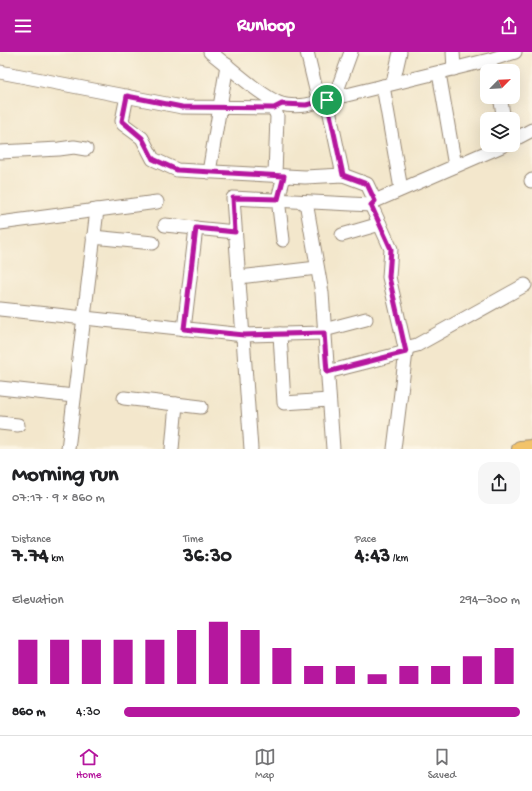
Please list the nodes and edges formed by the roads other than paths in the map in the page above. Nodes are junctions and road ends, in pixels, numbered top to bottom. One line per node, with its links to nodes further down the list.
1 (210, 52): 8 (street)
2 (306, 52): 15 (street)
3 (351, 52): 15 (street)
4 (400, 52): 13 (street)
5 (453, 52): 10 (street)
6 (515, 52): 7 (street)
7 (496, 64)
8 (227, 65): 16 (street); 17 (street)
9 (480, 66): 10 (street)
10 (454, 69): 12 (street)
11 (0, 72): 14 (street)
12 (439, 73): 13 (street); 23 (street)
13 (388, 85): 15 (street); 27 (street)
14 (127, 96): 17 (street); 24 (street)
15 (327, 100): 16 (street); 25 (street)
16 (278, 106): 17 (street); 26 (street)
17 (220, 107): 24 (street)
18 (531, 133): 19 (street)
19 (520, 137)
20 (86, 149): 21 (street)
21 (0, 152)
22 (488, 152): 23 (street)
23 (455, 166): 27 (street)
24 (209, 172): 26 (street)
25 (343, 175): 26 (street); 31 (street)
26 (279, 176): 28 (street)
27 (401, 189): 31 (street)
28 (278, 199): 30 (street); 37 (street); 40 (street)
29 (158, 202): 32 (street)
30 (306, 202): 31 (street); 42 (street)
31 (373, 203): 34 (street)
32 (97, 210): 33 (street); 39 (street)
33 (0, 224)
34 (380, 224): 38 (street); 52 (street)
35 (165, 225): 36 (street)
36 (196, 228): 37 (street); 48 (street)
37 (235, 232): 43 (street)
38 (342, 235)
39 (93, 237): 41 (street); 46 (street)
40 (283, 240)
41 (153, 243)
42 (318, 268): 43 (street); 49 (street)
43 (239, 277): 51 (street)
44 (525, 285): 52 (street)
45 (0, 309): 46 (street)
46 (84, 318): 48 (street); 55 (street)
47 (366, 319): 49 (street)
48 (184, 329): 51 (street)
49 (324, 331): 50 (street); 53 (street)
50 (280, 334): 51 (street); 57 (street)
51 (244, 335): 65 (street)
52 (406, 350): 53 (street); 67 (street)
53 (327, 372): 57 (street)
54 (0, 388): 55 (street)
55 (74, 396): 63 (street)
56 (124, 398): 58 (street)
57 (329, 400): 66 (street)
58 (176, 404): 59 (street); 64 (street)
59 (201, 407)
60 (0, 423): 61 (street)
61 (18, 425)
62 (532, 448): 68 (main road)
63 (68, 449)
64 (172, 449)
65 (251, 449)
66 (333, 449)
67 (394, 449)
68 (520, 449)

